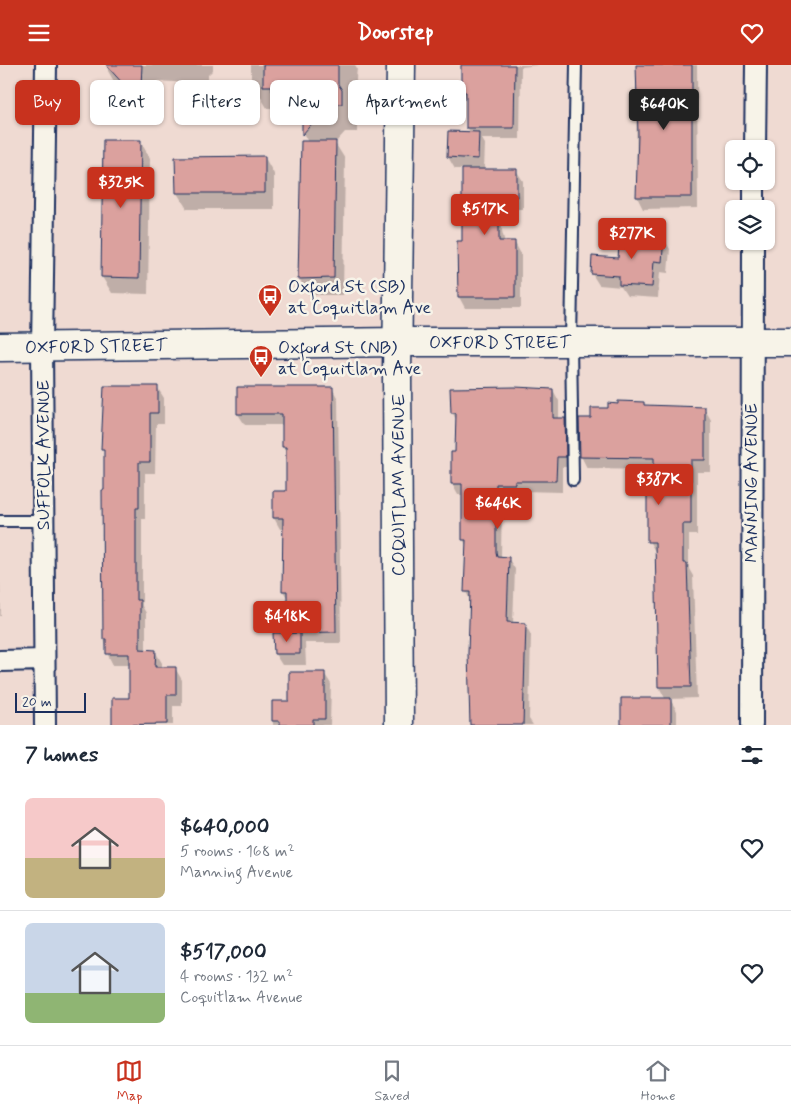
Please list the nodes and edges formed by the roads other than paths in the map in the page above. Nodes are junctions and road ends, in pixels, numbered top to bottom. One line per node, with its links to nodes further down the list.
1 (46, 65): 12 (street, SUFFOLK AVENUE)
2 (401, 65): 8 (main road, COQUITLAM AVENUE)
3 (576, 65): 7 (lane)
4 (756, 65): 5 (street)
5 (755, 140)
6 (753, 250): 9 (street, MANNING AVENUE)
7 (571, 341): 8 (main road, OXFORD STREET); 9 (main road, OXFORD STREET); 13 (lane)
8 (398, 342): 12 (main road, OXFORD STREET); 19 (main road, COQUITLAM AVENUE)
9 (752, 342): 10 (main road, OXFORD STREET); 20 (street, MANNING AVENUE)
10 (791, 342)
11 (0, 347): 12 (main road, OXFORD STREET)
12 (42, 347): 15 (street, SUFFOLK AVENUE)
13 (573, 480)
14 (0, 521): 15 (lane)
15 (43, 521): 17 (street, SUFFOLK AVENUE)
16 (0, 661): 17 (street)
17 (44, 661): 18 (street, SUFFOLK AVENUE)
18 (45, 725)
19 (399, 725)
20 (752, 725)

